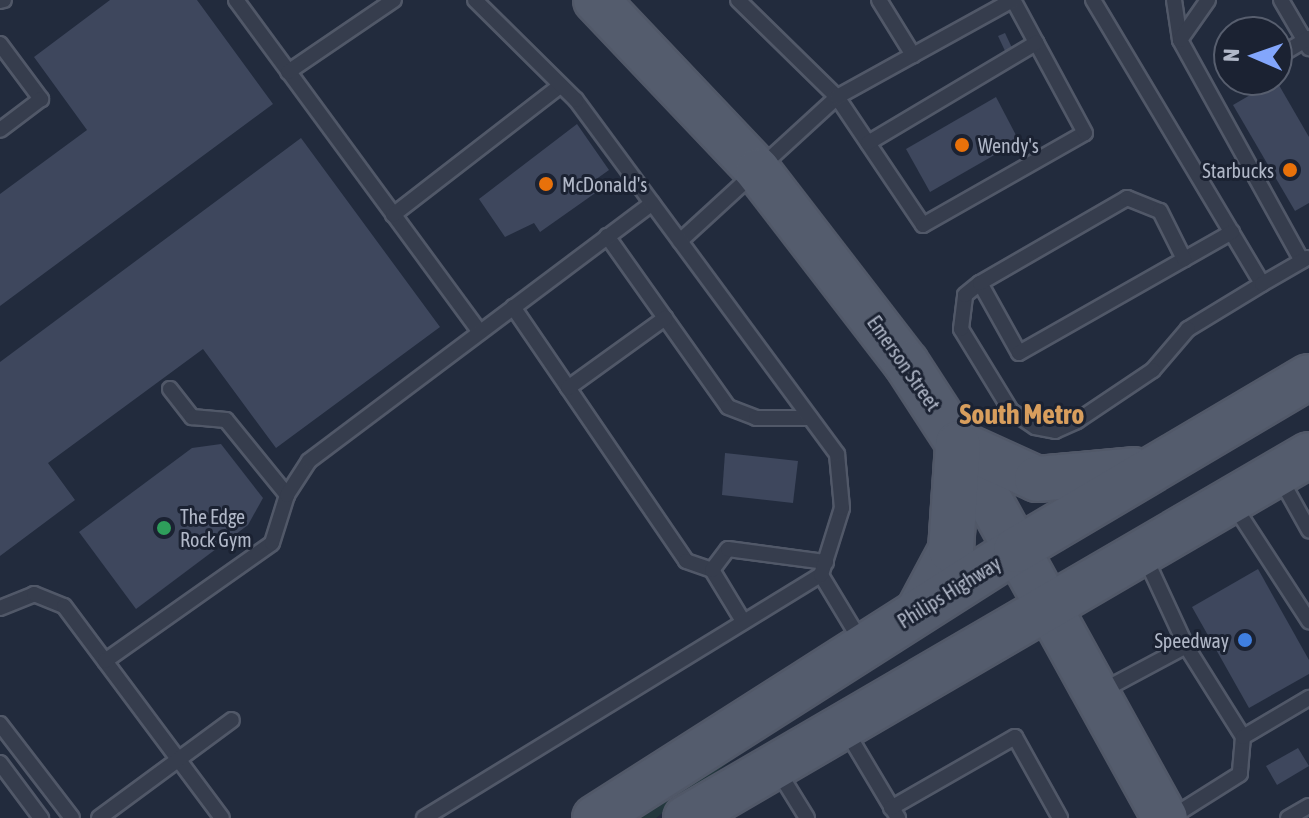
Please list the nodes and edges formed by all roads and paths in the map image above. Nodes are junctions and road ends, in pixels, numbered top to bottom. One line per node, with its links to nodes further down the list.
1 (236, 0): 17 (lane)
2 (394, 0): 17 (lane)
3 (475, 0): 18 (lane)
4 (596, 0): 22 (main road, Emerson Street)
5 (738, 0): 19 (lane)
6 (879, 0): 16 (lane)
7 (1013, 0): 14 (lane); 16 (lane)
8 (1093, 0): 25 (lane)
9 (1174, 0): 12 (lane)
10 (1208, 0): 12 (lane)
11 (1281, 0): 13 (lane)
12 (1180, 40): 29 (lane)
13 (1308, 42)
14 (1036, 43): 21 (lane); 21 (lane)
15 (0, 44): 20 (lane)
16 (913, 55): 19 (lane)
17 (288, 72): 24 (lane)
18 (561, 85): 23 (lane); 24 (lane)
19 (837, 97): 21 (lane); 22 (lane)
20 (0, 130)
21 (868, 143)
22 (758, 171): 27 (lane); 39 (main road, Emerson Street)
23 (652, 203): 26 (lane); 27 (lane)
24 (393, 215): 34 (lane)
25 (1232, 232): 28 (lane); 31 (lane)
26 (607, 236): 32 (lane); 33 (lane)
27 (680, 241): 38 (lane)
28 (1184, 259): 30 (lane); 30 (lane)
29 (1305, 259): 31 (lane)
30 (980, 283): 31 (lane)
31 (1262, 284)
32 (513, 307): 34 (lane); 36 (lane)
33 (665, 318): 36 (lane); 38 (lane)
34 (480, 332): 42 (lane)
35 (1309, 377): 41 (main road, Philips Highway)
36 (568, 388): 48 (lane)
37 (170, 389): 42 (lane)
38 (810, 418): 47 (lane)
39 (958, 443): 41 (main road); 45 (main road, Emerson Street); 51 (main road)
40 (1293, 464): 43 (main road); 44 (lane)
41 (1162, 465): 45 (main road, Philips Highway)
42 (287, 495): 56 (lane)
43 (1231, 500): 46 (main road); 53 (lane)
44 (1309, 530)
45 (1016, 550): 49 (main road, Emerson Street); 51 (main road, Philips Highway)
46 (1142, 550): 49 (main road); 55 (lane)
47 (823, 568): 48 (lane); 52 (lane); 54 (lane)
48 (712, 570): 52 (lane)
49 (1048, 605): 57 (main road, Emerson Street); 61 (main road)
50 (0, 608): 56 (lane)
51 (917, 612): 54 (main road, Philips Highway)
52 (743, 621): 72 (lane)
53 (1309, 621)
54 (863, 645): 73 (main road, Philips Highway)
55 (1186, 646): 57 (lane); 62 (lane)
56 (105, 661): 63 (lane)
57 (1096, 694): 77 (main road, Emerson Street)
58 (1309, 698): 62 (lane)
59 (232, 720): 63 (lane)
60 (0, 724): 69 (lane)
61 (843, 725): 65 (main road); 67 (lane)
62 (1243, 737): 77 (lane)
63 (178, 760): 70 (lane); 71 (lane)
64 (0, 763): 68 (lane)
65 (774, 765): 74 (main road); 75 (lane)
66 (1309, 806): 78 (lane)
67 (894, 813): 76 (lane)
68 (41, 818)
69 (72, 818)
70 (99, 818)
71 (222, 818)
72 (424, 818)
73 (595, 818)
74 (686, 818)
75 (807, 818)
76 (1060, 818)
77 (1167, 818)
78 (1288, 818)

